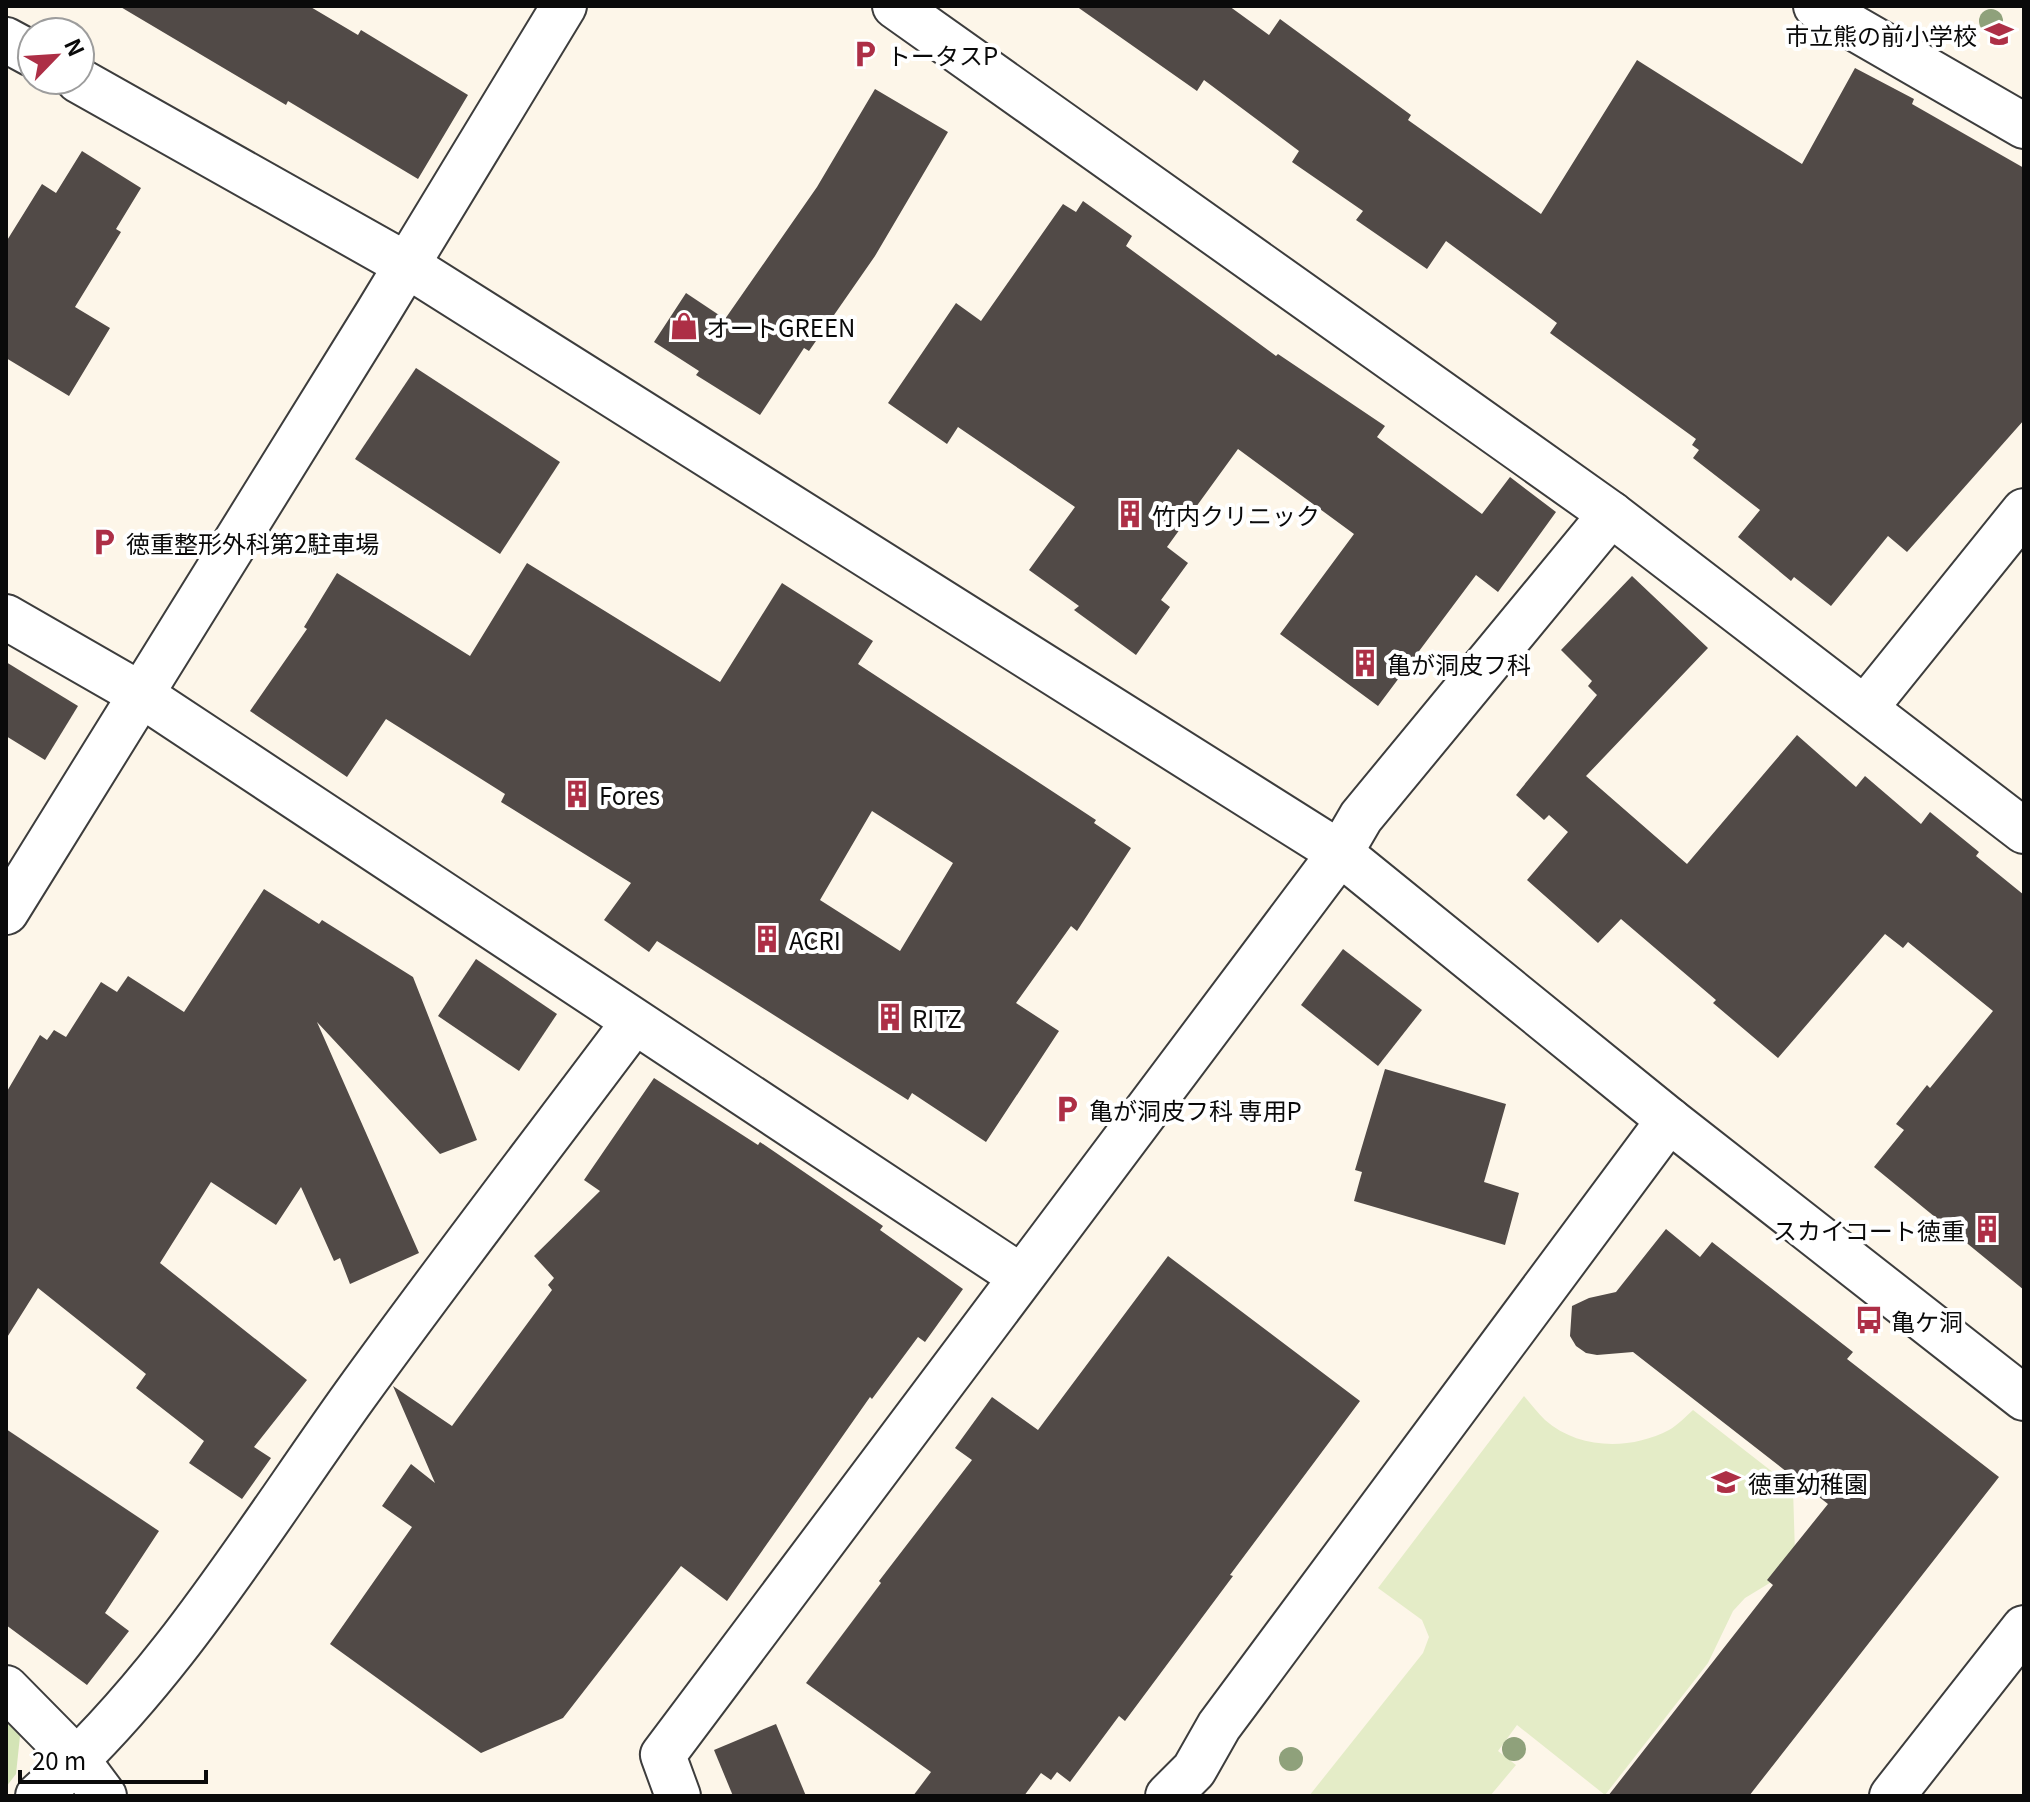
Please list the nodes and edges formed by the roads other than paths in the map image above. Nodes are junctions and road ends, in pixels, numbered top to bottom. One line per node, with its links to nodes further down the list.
1 (564, 6): 6 (street)
2 (895, 6): 8 (street)
3 (1816, 6): 5 (street)
4 (96, 90): 6 (street)
5 (2024, 126)
6 (405, 264): 10 (street); 13 (street)
7 (2024, 511): 11 (street)
8 (1611, 514): 11 (street); 13 (street)
9 (6, 617): 10 (street)
10 (140, 694): 14 (street); 15 (street)
11 (1866, 707): 12 (street)
12 (2024, 831)
13 (1340, 853): 16 (street); 17 (street)
14 (6, 912)
15 (634, 1022): 17 (street); 21 (street)
16 (1669, 1120): 18 (street); 22 (street)
17 (1020, 1276): 25 (street)
18 (2024, 1398)
19 (2024, 1628): 26 (street)
20 (6, 1688): 21 (street)
21 (78, 1761): 23 (street); 24 (street)
22 (1191, 1787)
23 (38, 1796)
24 (104, 1796)
25 (678, 1796)
26 (1892, 1796)

